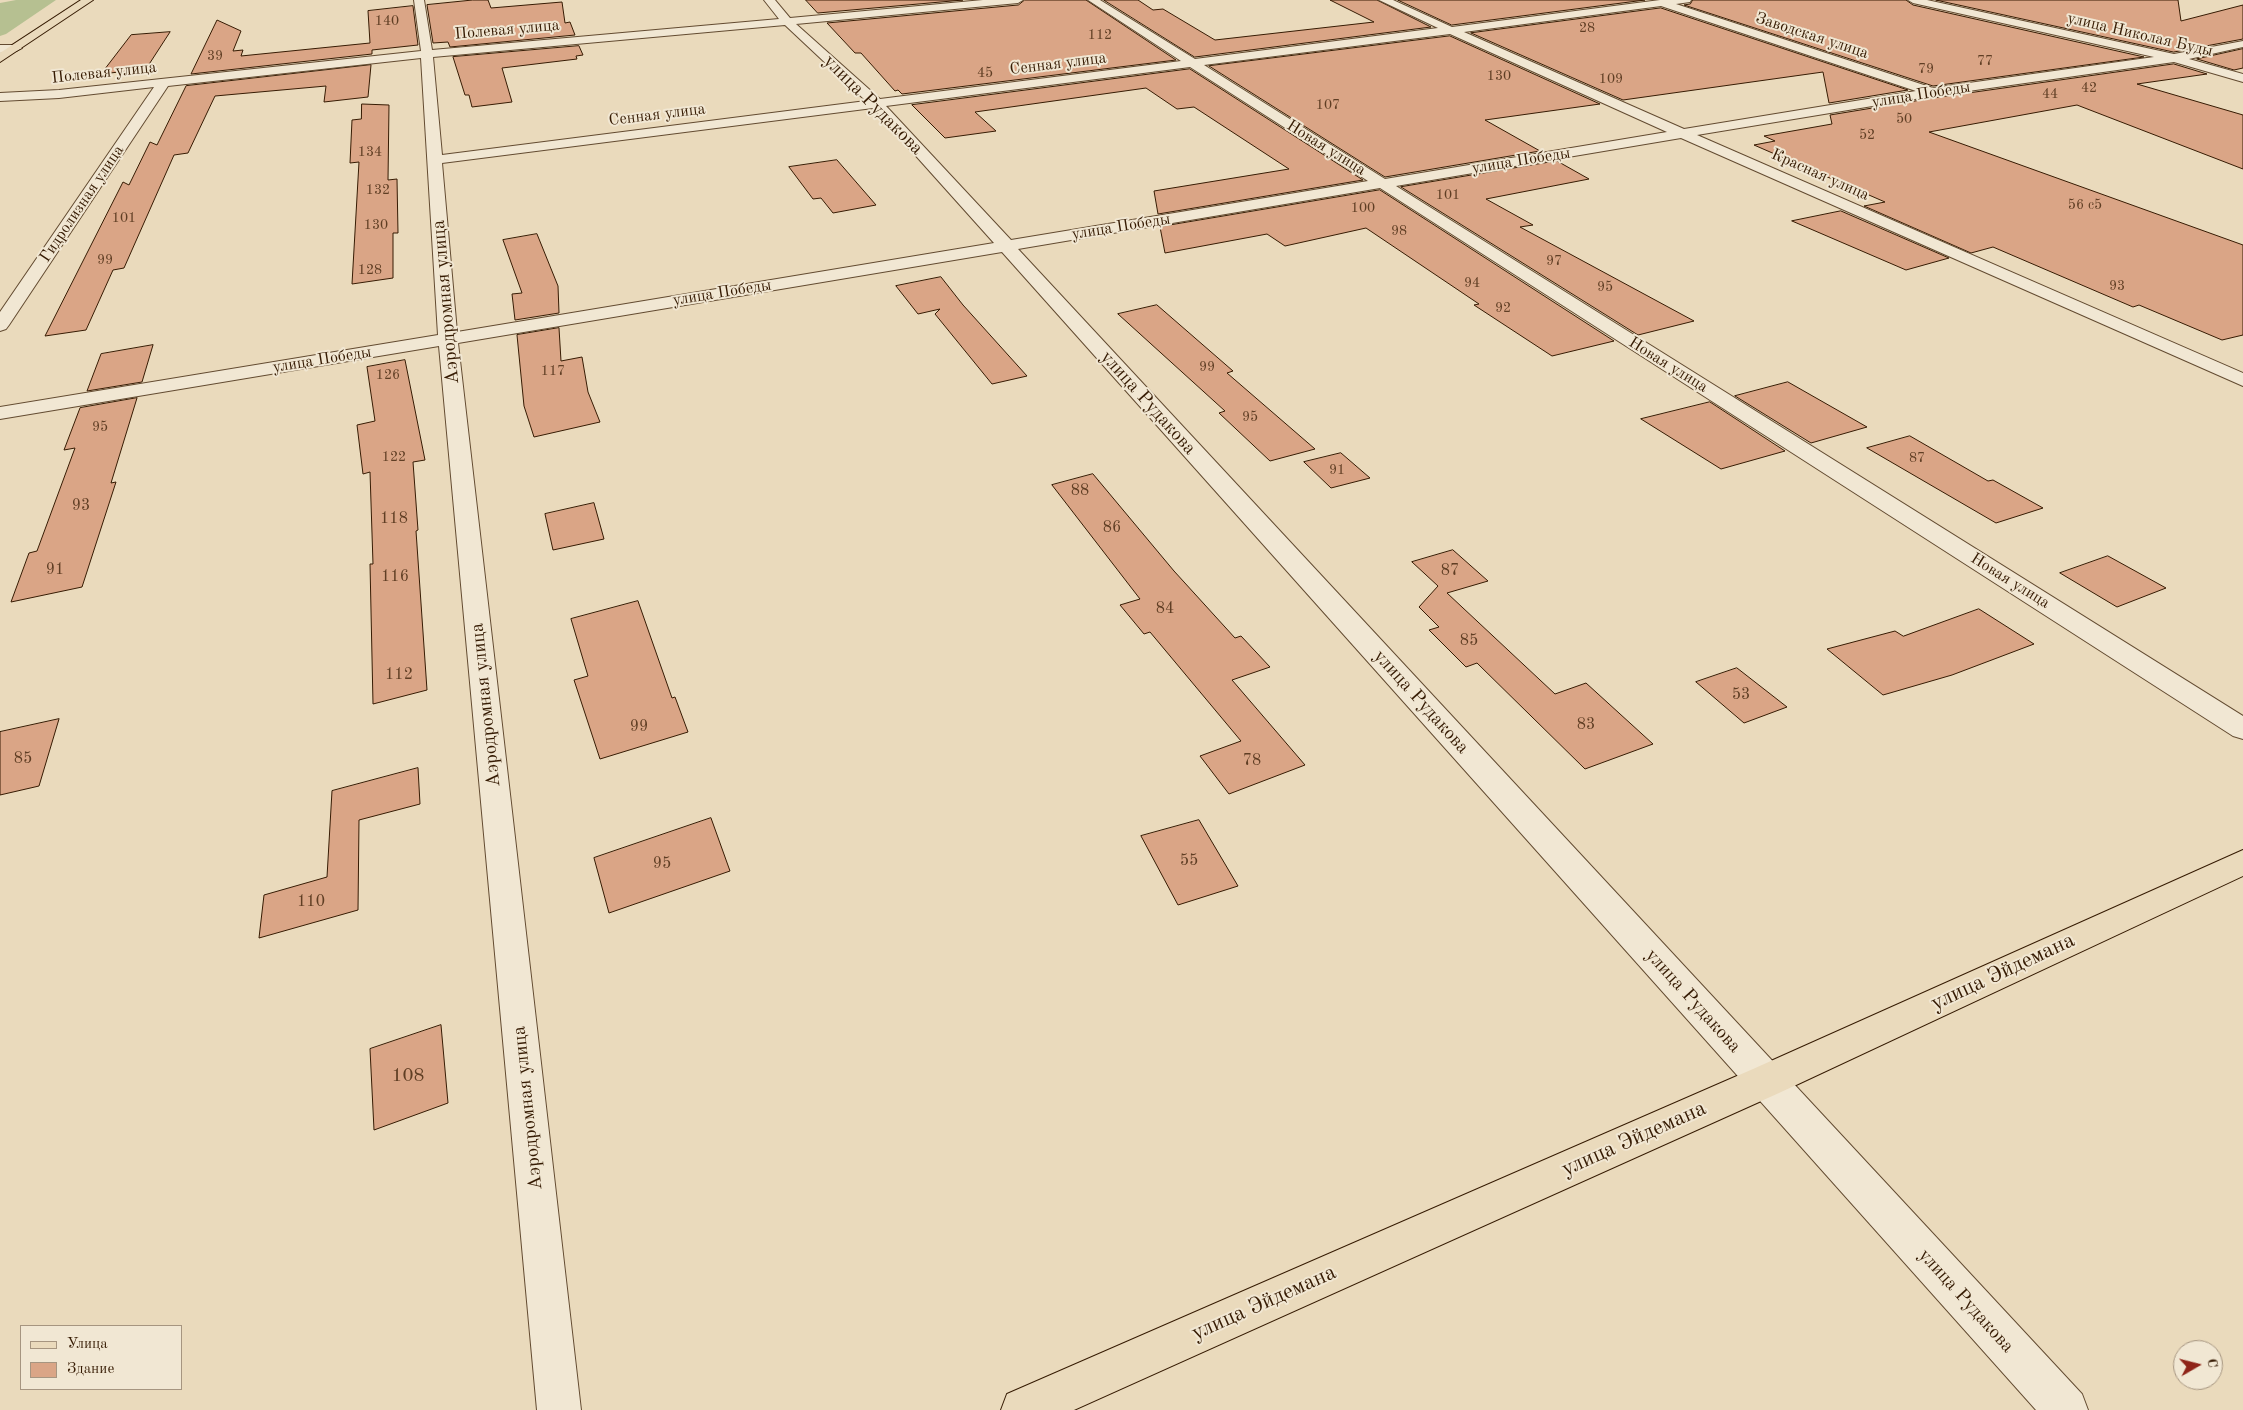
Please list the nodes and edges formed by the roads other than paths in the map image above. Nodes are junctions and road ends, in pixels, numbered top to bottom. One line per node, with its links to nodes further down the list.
1 (88, 0): 13 (main road)
2 (419, 0): 15 (street, Аэродромная улица)
3 (769, 0): 10 (street, улица Рудакова)
4 (1018, 0): 10 (street, Полевая улица)
5 (1093, 0): 18 (street, Новая улица)
6 (1384, 0): 11 (street, Красная улица)
7 (1686, 0): 9 (street, Сенная улица)
8 (1912, 0): 17 (street, улица Николая Буды)
9 (1657, 2): 11 (street, Сенная улица); 21 (street, Заводская улица)
10 (787, 21): 15 (street, Полевая улица); 23 (street, улица Рудакова)
11 (1450, 30): 18 (street, Сенная улица); 24 (street, Красная улица)
12 (2243, 44): 17 (street, улица Победы)
13 (16, 48): 14 (street); 16 (main road)
14 (0, 49)
15 (427, 54): 20 (street, Полевая улица); 25 (street, Аэродромная улица)
16 (0, 58)
17 (2174, 58): 19 (street, улица Николая Буды); 21 (street, улица Победы)
18 (1192, 63): 23 (street, Сенная улица); 26 (street, Новая улица)
19 (2243, 78)
20 (163, 84): 22 (street, Полевая улица); 28 (street, Гидролизная улица)
21 (1933, 92): 24 (street, улица Победы)
22 (0, 97)
23 (876, 103): 25 (street, Сенная улица); 27 (street, улица Рудакова)
24 (1683, 134): 26 (street, улица Победы); 30 (street, Красная улица)
25 (435, 160): 29 (street, Аэродромная улица)
26 (1382, 184): 27 (street, улица Победы); 32 (street, Новая улица)
27 (1005, 246): 29 (street, улица Победы); 34 (street, улица Рудакова)
28 (0, 325)
29 (448, 339): 31 (street, улица Победы); 35 (street, Аэродромная улица)
30 (2243, 380)
31 (0, 413)
32 (2243, 728)
33 (2243, 862): 34 (main road, улица Эйдемана)
34 (1766, 1080): 36 (main road, улица Эйдемана); 37 (street, улица Рудакова)
35 (559, 1410)
36 (1023, 1410)
37 (2066, 1410)

